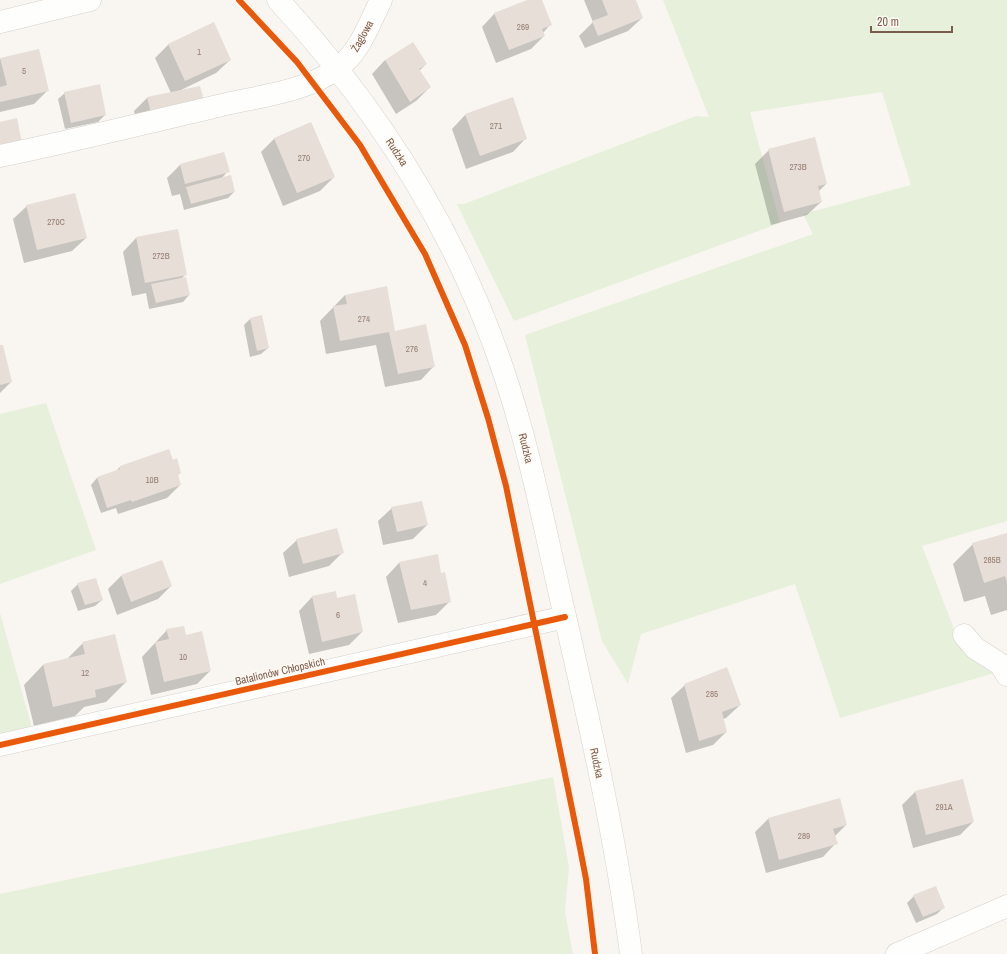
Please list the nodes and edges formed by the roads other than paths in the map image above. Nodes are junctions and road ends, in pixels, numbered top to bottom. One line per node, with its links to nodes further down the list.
1 (90, 0): 4 (street)
2 (278, 0): 5 (street, Rudzka)
3 (382, 0): 5 (street, Żaglowa)
4 (0, 22)
5 (338, 68): 6 (street, Żaglowa); 7 (street, Rudzka)
6 (0, 156)
7 (565, 617): 10 (street, Batalionów Chłopskich); 12 (street, Rudzka)
8 (964, 635): 9 (street)
9 (1007, 675)
10 (0, 745)
11 (1007, 906): 13 (street)
12 (631, 954)
13 (897, 954)

